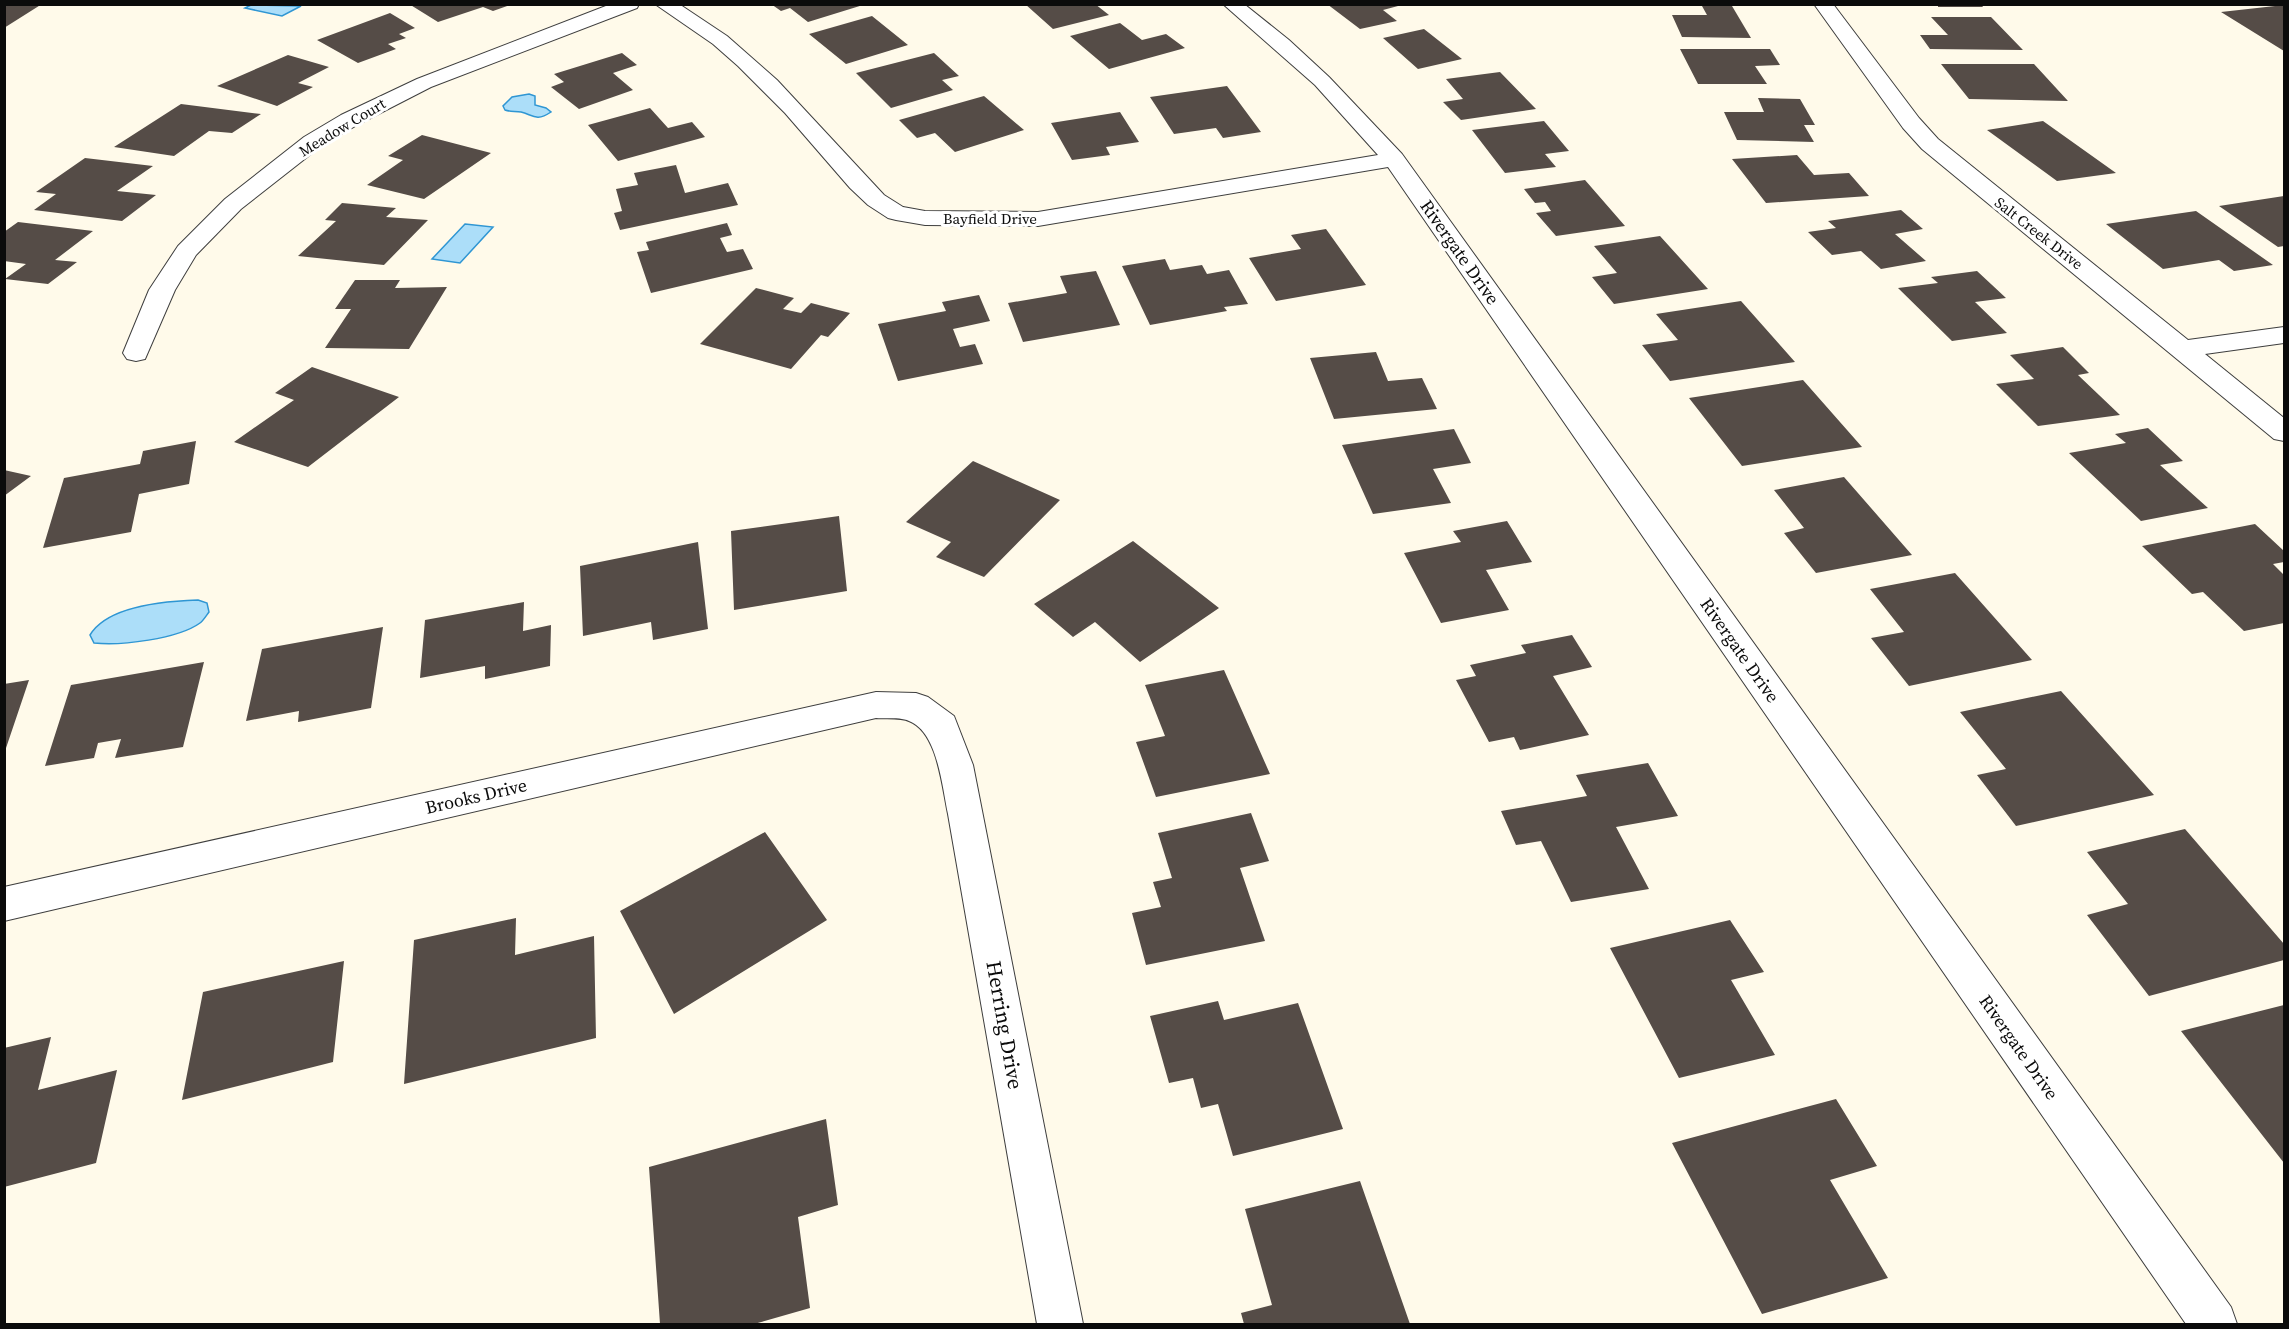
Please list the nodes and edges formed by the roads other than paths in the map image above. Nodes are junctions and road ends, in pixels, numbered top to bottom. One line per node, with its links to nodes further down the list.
1 (630, 4): 8 (street, Meadow Court)
2 (664, 4): 5 (street, Bayfield Drive)
3 (1232, 4): 5 (street, Rivergate Drive)
4 (1823, 4): 7 (street, Salt Creek Drive)
5 (1394, 159): 13 (street, Rivergate Drive)
6 (2284, 334): 7 (street)
7 (2184, 349): 9 (street, Salt Creek Drive)
8 (136, 353)
9 (2284, 432)
10 (942, 726): 11 (street, Brooks Drive); 12 (street, Herring Drive)
11 (4, 904)
12 (1060, 1324)
13 (2214, 1324)

